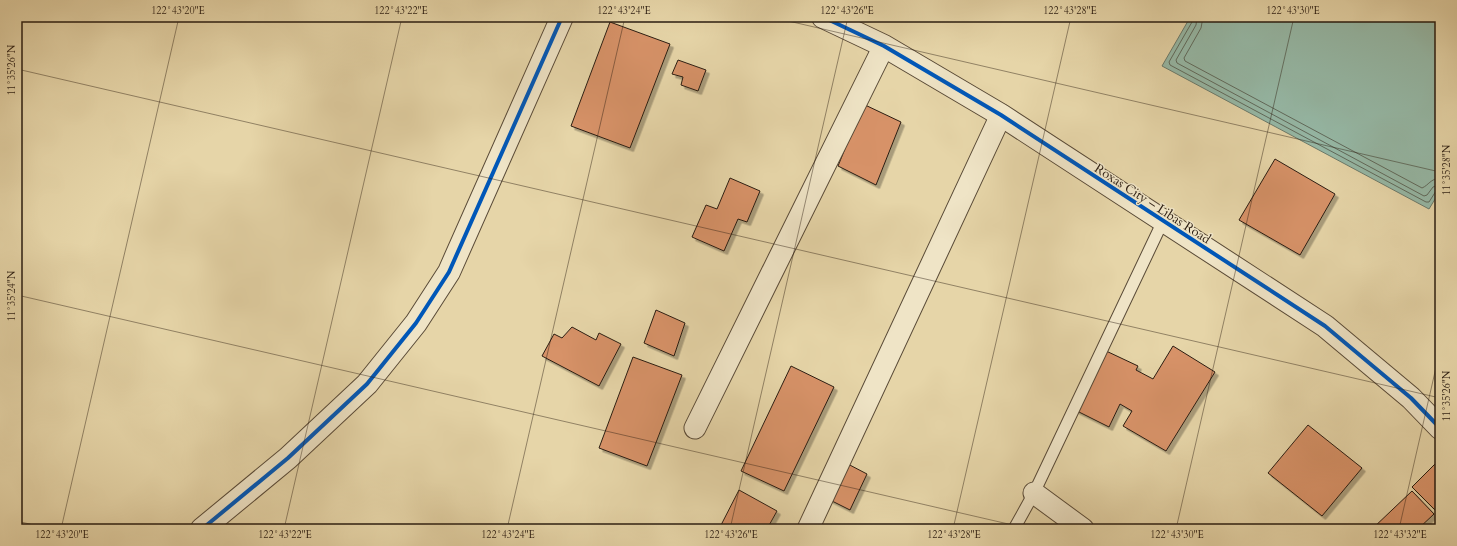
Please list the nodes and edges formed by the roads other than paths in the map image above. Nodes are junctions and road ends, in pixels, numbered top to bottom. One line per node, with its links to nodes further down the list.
1 (562, 17): 9 (street)
2 (831, 19): 3 (street, Roxas City – Libas Road)
3 (884, 46): 4 (street, Roxas City – Libas Road); 6 (street)
4 (1001, 115): 5 (street, Roxas City – Libas Road); 10 (street)
5 (1163, 222): 7 (street, Roxas City – Libas Road); 8 (lane)
6 (695, 428)
7 (1440, 428)
8 (1034, 493): 11 (lane); 12 (street)
9 (202, 529)
10 (808, 529)
11 (1014, 529)
12 (1083, 529)

